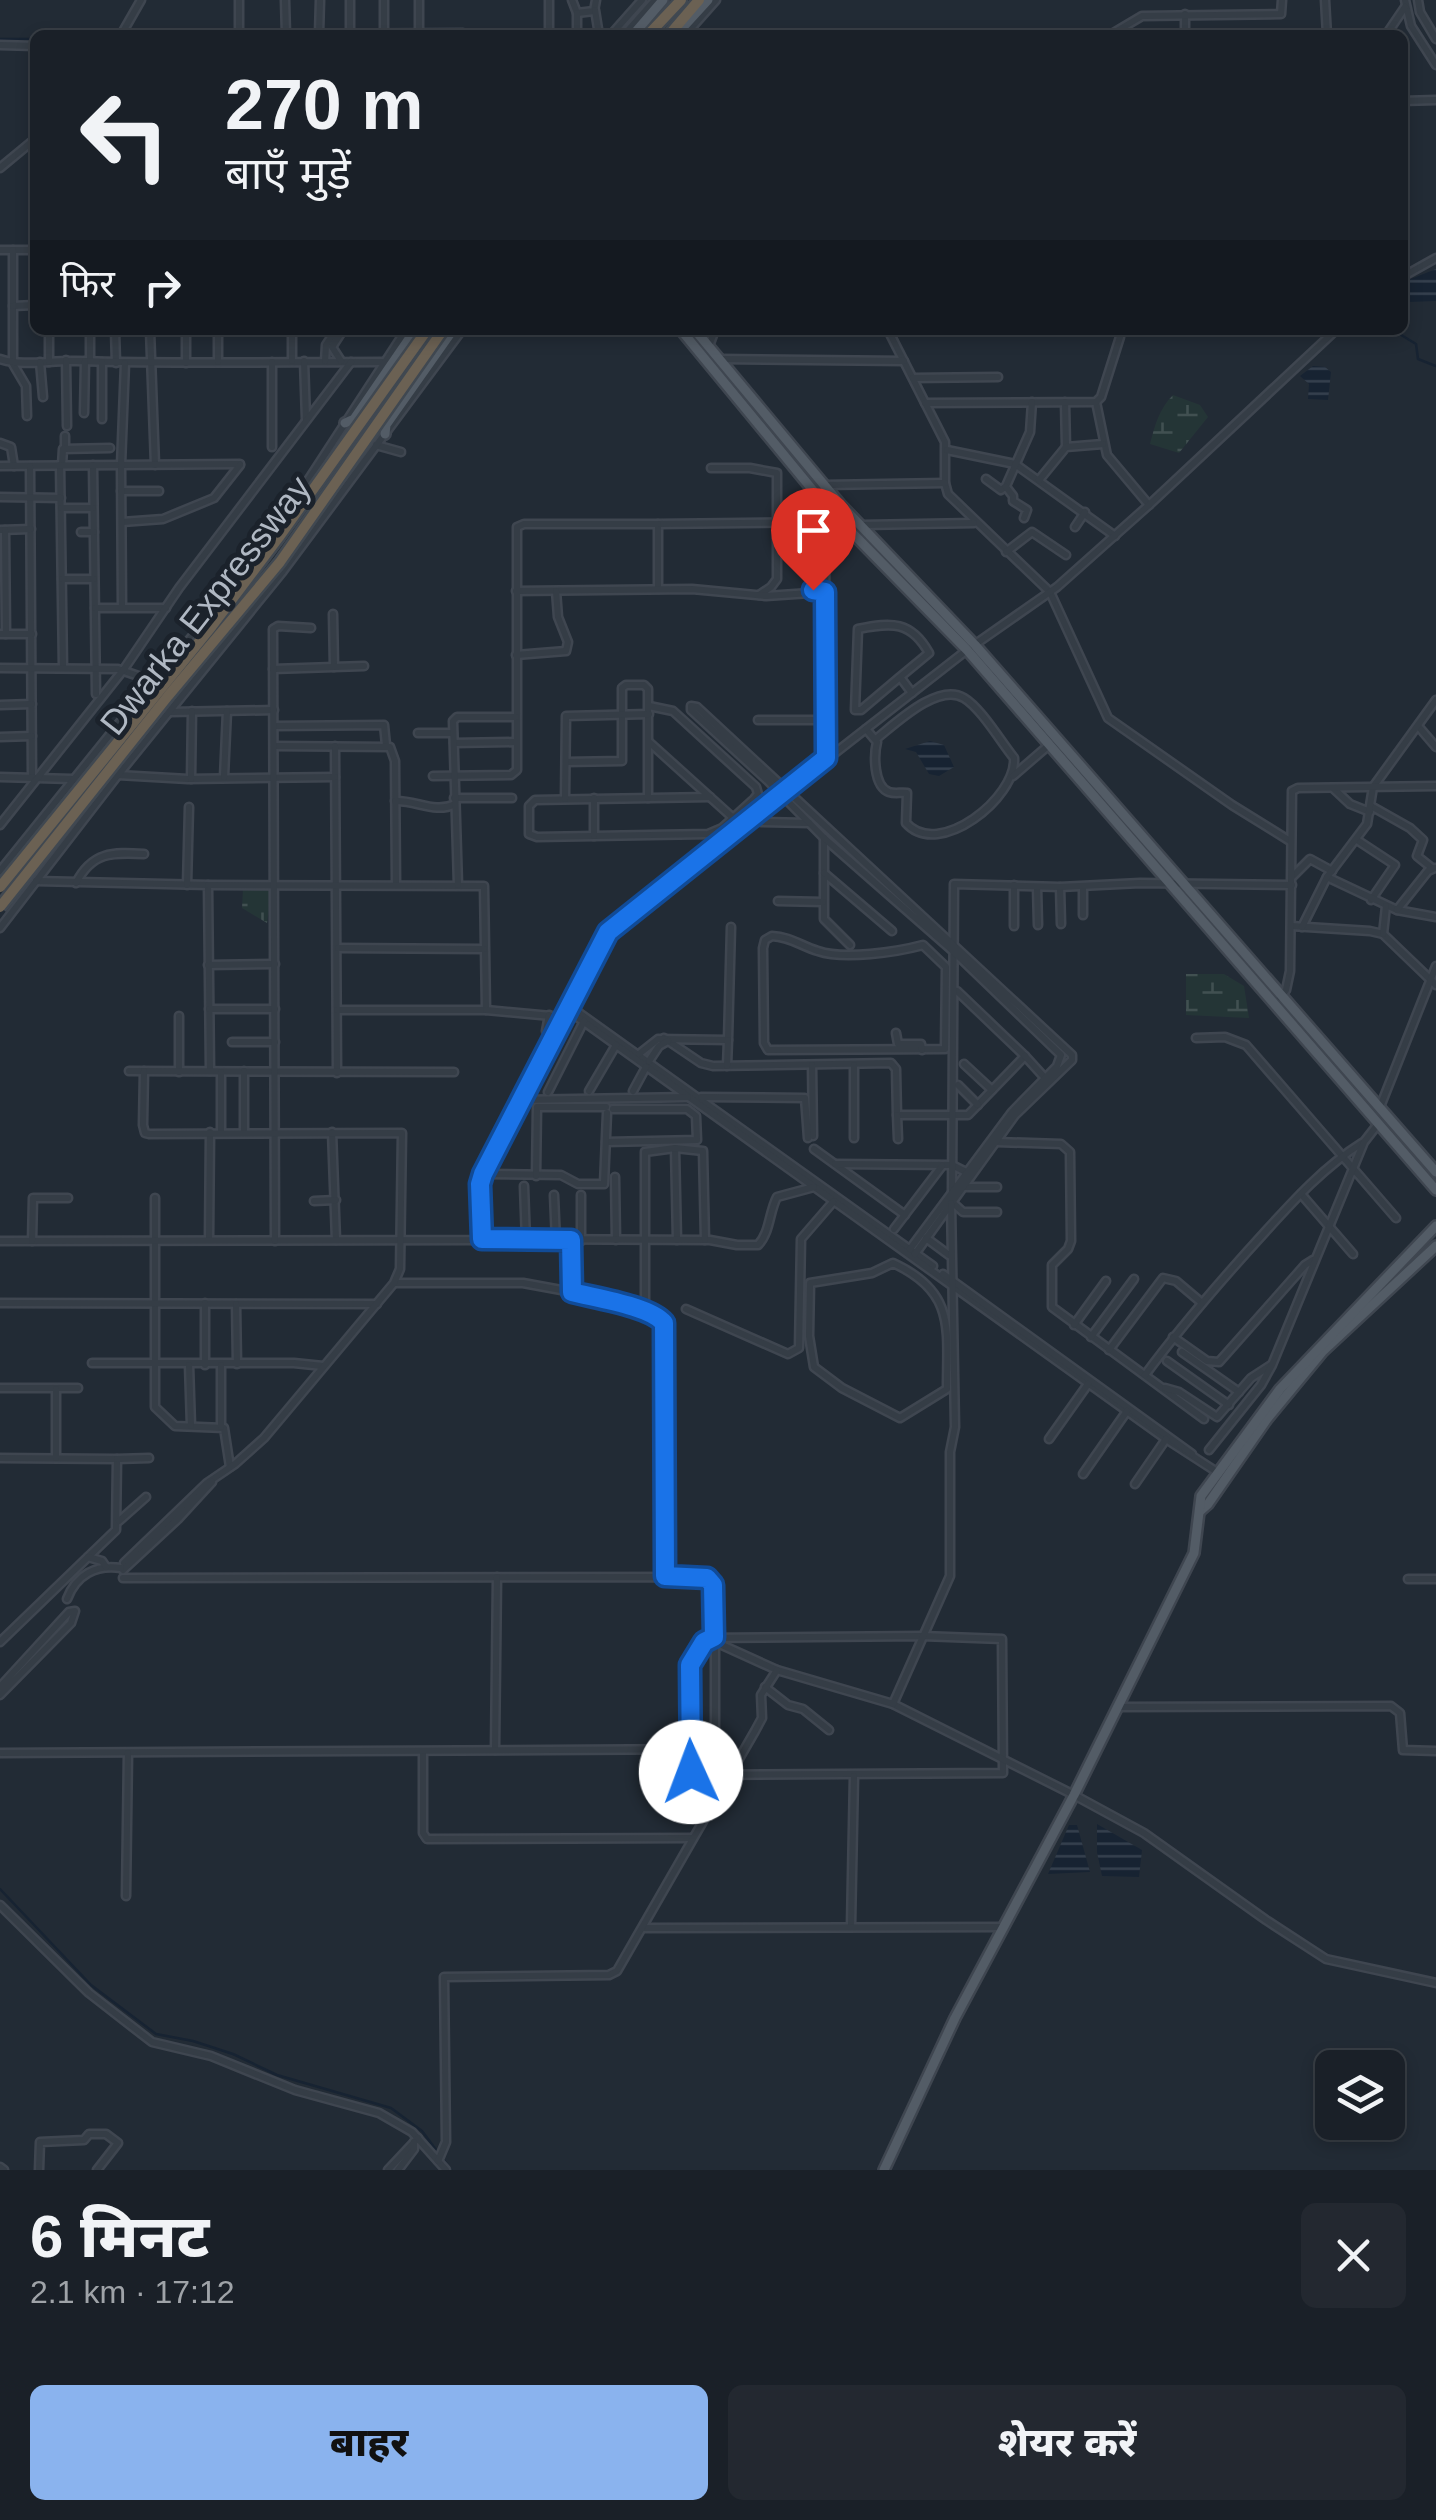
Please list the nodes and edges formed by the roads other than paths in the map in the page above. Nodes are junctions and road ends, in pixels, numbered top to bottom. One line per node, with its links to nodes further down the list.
1 (141, 0): 25 (street)
2 (238, 0): 26 (street)
3 (285, 0): 27 (street)
4 (320, 0): 28 (street)
5 (350, 0): 29 (street)
6 (384, 0): 30 (street)
7 (419, 0): 31 (street)
8 (549, 0): 32 (street)
9 (572, 0): 23 (street)
10 (596, 0): 22 (street)
11 (642, 0): 35 (street)
12 (656, 0): 36 (street)
13 (663, 0): 37 (main road)
14 (681, 0): 38 (highway)
15 (699, 0): 39 (highway)
16 (708, 0): 40 (main road)
17 (716, 0): 41 (street)
18 (1282, 0): 24 (street)
19 (1326, 0): 44 (street)
20 (1418, 0): 46 (street)
21 (1406, 3): 45 (street); 49 (street)
22 (595, 10): 23 (street); 34 (street)
23 (577, 12): 33 (street)
24 (1185, 14): 42 (street); 43 (street)
25 (124, 30)
26 (239, 30)
27 (286, 30)
28 (320, 30)
29 (350, 30)
30 (384, 30)
31 (419, 30)
32 (549, 30)
33 (576, 30)
34 (598, 30)
35 (615, 30)
36 (629, 30)
37 (637, 30)
38 (653, 30)
39 (676, 30)
40 (677, 30)
41 (689, 30)
42 (1118, 30)
43 (1185, 30)
44 (1327, 30)
45 (1389, 30)
46 (1436, 38)
47 (0, 46): 48 (street)
48 (30, 46)
49 (1436, 64)
50 (1408, 100): 51 (street)
51 (1436, 100)
52 (30, 144): 53 (street)
53 (0, 168)
54 (0, 250): 55 (street)
55 (13, 250): 56 (street); 60 (street)
56 (30, 250)
57 (1436, 258): 58 (street)
58 (1408, 274)
59 (30, 305): 60 (street)
60 (13, 306): 100 (street)
61 (48, 335): 91 (street)
62 (90, 335): 87 (street)
63 (115, 335): 99 (street)
64 (150, 335): 102 (street)
65 (186, 335): 103 (street)
66 (218, 335): 93 (street)
67 (292, 335): 88 (street)
68 (338, 335): 82 (street)
69 (402, 335): 98 (street)
70 (412, 335): 115 (main road)
71 (423, 335): 282 (highway, Dwarka Expressway, bridge)
72 (439, 335): 290 (highway, Dwarka Expressway, bridge)
73 (449, 335): 117 (main road, bridge)
74 (458, 335): 117 (street)
75 (684, 335): 85 (main road)
76 (699, 335): 81 (main road)
77 (713, 335): 81 (street)
78 (891, 335): 90 (street)
79 (1119, 335): 110 (street)
80 (1331, 335): 149 (street)
81 (709, 346): 83 (main road)
82 (329, 351): 95 (street); 96 (street)
83 (719, 358): 85 (street); 90 (street); 141 (main road)
84 (0, 359): 100 (street)
85 (706, 359): 152 (main road)
86 (66, 360): 87 (street); 91 (street); 116 (street)
87 (88, 361): 92 (street); 111 (street)
88 (292, 361): 89 (street); 94 (street)
89 (304, 361): 95 (street); 114 (street)
90 (904, 361): 105 (street)
91 (44, 362): 100 (street); 106 (street)
92 (102, 362): 99 (street); 113 (street)
93 (218, 362): 94 (street); 103 (street)
94 (272, 362): 122 (street)
95 (324, 362): 96 (street)
96 (341, 362): 97 (street)
97 (351, 362): 98 (street); 114 (street)
98 (383, 362): 115 (street)
99 (116, 363): 101 (street)
100 (13, 364): 112 (street)
101 (126, 364): 102 (street); 131 (street)
102 (152, 364): 103 (street); 132 (street)
103 (186, 364)
104 (998, 377): 105 (street)
105 (913, 378): 107 (street)
106 (43, 397)
107 (925, 402): 108 (street); 126 (street)
108 (1032, 402): 109 (street); 129 (street)
109 (1065, 402): 110 (street); 123 (street)
110 (1096, 402): 120 (street)
111 (84, 413)
112 (27, 416)
113 (102, 419)
114 (306, 419): 181 (street)
115 (345, 423): 128 (street)
116 (67, 426)
117 (385, 429): 121 (street)
118 (65, 436): 124 (street)
119 (0, 443): 134 (street)
120 (1103, 444): 123 (street); 149 (street)
121 (376, 445): 127 (street); 148 (street)
122 (272, 447)
123 (1066, 447): 139 (street)
124 (65, 448): 125 (street); 136 (street)
125 (110, 448)
126 (946, 450): 129 (street); 140 (street)
127 (401, 452)
128 (322, 460): 148 (street); 197 (street)
129 (1015, 464): 139 (street); 142 (street)
130 (93, 465): 131 (street); 136 (street); 151 (street)
131 (121, 465): 132 (street); 143 (street)
132 (155, 465): 155 (street)
133 (0, 466): 134 (street)
134 (14, 466): 135 (street)
135 (30, 466): 136 (street); 146 (street)
136 (61, 466): 147 (street)
137 (711, 468): 159 (street)
138 (986, 479): 142 (street)
139 (1039, 480): 153 (street)
140 (945, 483): 141 (street); 157 (street)
141 (825, 485): 160 (main road)
142 (1006, 486): 154 (street)
143 (122, 490): 144 (street); 155 (street)
144 (160, 491)
145 (0, 498): 146 (street)
146 (31, 498): 147 (street); 163 (street)
147 (60, 498): 150 (street)
148 (335, 502): 207 (street)
149 (1150, 505): 166 (street)
150 (61, 508): 151 (street); 171 (street)
151 (93, 508): 165 (street)
152 (832, 512): 156 (street); 186 (main road)
153 (1085, 512): 161 (street); 166 (street)
154 (1024, 518)
155 (122, 522): 169 (street)
156 (824, 522): 159 (street); 176 (street)
157 (975, 523): 160 (street); 168 (street)
158 (658, 524): 159 (street); 173 (street); 174 (street)
159 (777, 524): 178 (street)
160 (861, 525): 186 (main road)
161 (1075, 527)
162 (3, 530): 163 (street); 184 (street)
163 (31, 530): 185 (street)
164 (81, 532): 165 (street)
165 (94, 532): 172 (street)
166 (1116, 536): 177 (street)
167 (134, 552): 169 (street)
168 (1006, 552): 170 (street); 177 (street)
169 (122, 553): 179 (street)
170 (1066, 555)
171 (62, 579): 172 (street); 192 (street)
172 (94, 579): 180 (street)
173 (658, 589): 175 (street); 178 (street)
174 (516, 591): 175 (street); 187 (street)
175 (556, 591): 187 (street)
176 (825, 592): 178 (street); 211 (street)
177 (1050, 592): 186 (street); 264 (street)
178 (759, 595)
179 (122, 607): 180 (street); 181 (street)
180 (95, 608): 193 (street)
181 (166, 608): 195 (street)
182 (333, 614): 189 (street)
183 (311, 628): 194 (street)
184 (3, 634): 185 (street)
185 (32, 634): 191 (street)
186 (971, 647): 198 (street); 223 (main road); 280 (main road)
187 (516, 656): 209 (street)
188 (364, 666): 189 (street)
189 (334, 667): 194 (street)
190 (0, 668): 191 (street)
191 (32, 668): 192 (street); 201 (street)
192 (62, 668): 193 (street)
193 (96, 668): 195 (street); 199 (street)
194 (273, 669): 204 (street)
195 (124, 670): 197 (street); 234 (street)
196 (900, 677): 196 (street); 198 (street)
197 (153, 681): 240 (street)
198 (912, 693): 214 (street)
199 (96, 694)
200 (1436, 700): 213 (street)
201 (32, 704): 202 (street); 217 (street)
202 (0, 705)
203 (227, 710): 204 (street); 206 (street); 235 (street)
204 (274, 710): 212 (street)
205 (649, 710): 208 (street); 208 (street); 220 (street); 256 (street)
206 (192, 711): 207 (street); 239 (street)
207 (169, 712): 230 (street)
208 (622, 715): 229 (street); 229 (street)
209 (516, 717): 216 (street); 221 (street)
210 (758, 720): 211 (street)
211 (826, 720): 228 (street)
212 (274, 726): 224 (street); 226 (street)
213 (1418, 726): 227 (street); 243 (street)
214 (866, 729): 219 (street); 228 (street)
215 (418, 733): 216 (street)
216 (454, 733): 222 (street)
217 (32, 736): 218 (street); 234 (street)
218 (0, 737)
219 (876, 739): 238 (street); 238 (street)
220 (648, 741): 246 (street); 250 (street)
221 (516, 742): 222 (street); 232 (street)
222 (454, 743): 232 (street)
223 (1050, 744): 238 (street); 281 (main road)
224 (274, 746): 225 (street); 237 (street)
225 (335, 746): 226 (street); 236 (street)
226 (386, 746): 251 (street)
227 (1436, 747)
228 (826, 758): 245 (street)
229 (566, 762): 248 (street)
230 (118, 775): 239 (street); 270 (street)
231 (433, 776): 232 (street)
232 (454, 776): 252 (street)
233 (0, 777): 234 (street)
234 (36, 777): 240 (street); 259 (street)
235 (224, 777): 237 (street); 239 (street)
236 (335, 777): 237 (street); 277 (street)
237 (274, 778): 273 (street)
238 (1011, 778)
239 (191, 779)
240 (74, 780): 267 (street)
241 (1436, 786): 243 (street)
242 (1360, 787): 243 (street); 244 (street); 253 (street)
243 (1372, 787): 255 (street)
244 (1333, 789): 253 (street); 264 (street)
245 (784, 793): 245 (street); 258 (street); 260 (street); 303 (street)
246 (710, 797): 250 (street); 256 (street)
247 (512, 798): 252 (street)
248 (565, 798): 249 (street); 261 (street)
249 (594, 798): 250 (street); 261 (street)
250 (648, 798)
251 (395, 801): 252 (street); 278 (street)
252 (454, 801): 274 (street)
253 (1350, 804): 255 (street)
254 (188, 806): 275 (street)
255 (1371, 809): 263 (street); 266 (street)
256 (734, 818): 260 (street); 261 (street)
257 (762, 822): 258 (street)
258 (810, 823): 262 (street)
259 (0, 824)
260 (742, 826): 320 (street)
261 (594, 836)
262 (824, 838): 268 (street); 303 (street)
263 (1357, 840): 269 (street); 286 (street)
264 (1290, 841): 271 (street)
265 (144, 854): 272 (street)
266 (1434, 868): 291 (street)
267 (0, 871)
268 (824, 872): 288 (street); 301 (street)
269 (1329, 874): 271 (street); 286 (street); 299 (street)
270 (36, 881): 272 (street); 300 (street)
271 (1292, 881): 280 (street); 297 (street)
272 (76, 883): 275 (street)
273 (275, 884): 276 (street); 277 (street); 310 (street)
274 (458, 884): 278 (street); 308 (street)
275 (186, 885): 276 (street)
276 (208, 885): 311 (street)
277 (336, 885): 278 (street); 306 (street)
278 (396, 885)
279 (1014, 885): 283 (street); 296 (street); 307 (street)
280 (1186, 885): 281 (street); 315 (main road)
281 (1174, 886): 285 (street); 315 (main road)
282 (0, 887)
283 (1037, 887): 284 (street); 294 (street)
284 (1060, 887): 285 (street); 295 (street)
285 (1083, 887): 292 (street)
286 (1371, 900): 289 (street)
287 (778, 901): 288 (street)
288 (823, 902): 304 (street)
289 (1386, 906): 291 (street); 302 (street)
290 (0, 907)
291 (1396, 910): 293 (street)
292 (1083, 915)
293 (1436, 917)
294 (1038, 924)
295 (1061, 924)
296 (1014, 926)
297 (1291, 926): 299 (street); 315 (street)
298 (730, 927): 328 (street)
299 (1302, 927): 302 (street)
300 (0, 928)
301 (892, 930)
302 (1383, 934): 313 (street)
303 (939, 936): 305 (street); 307 (street); 309 (street)
304 (850, 945)
305 (923, 945): 309 (street); 332 (street)
306 (338, 948): 308 (street); 318 (street)
307 (953, 948): 349 (street); 362 (street); 372 (street)
308 (484, 950): 319 (street)
309 (931, 951): 332 (street)
310 (275, 964): 311 (street); 317 (street)
311 (208, 965): 316 (street)
312 (1436, 966): 313 (street)
313 (1434, 982): 358 (street)
314 (957, 991): 334 (street)
315 (1276, 1000): 358 (main road); 363 (main road)
316 (209, 1008): 317 (street); 344 (street)
317 (275, 1009): 330 (street)
318 (337, 1010): 319 (street); 348 (street)
319 (486, 1010): 321 (street)
320 (566, 1010): 321 (street); 323 (street); 325 (street); 333 (street)
321 (549, 1015): 325 (street)
322 (178, 1016): 343 (street)
323 (584, 1021): 331 (street); 353 (street)
324 (896, 1034): 332 (street)
325 (552, 1037): 355 (street)
326 (1196, 1038): 376 (street)
327 (666, 1039): 328 (street); 333 (street); 335 (street); 338 (street)
328 (728, 1040): 338 (street)
329 (232, 1042): 330 (street)
330 (275, 1042): 346 (street)
331 (616, 1045): 335 (street); 352 (street)
332 (922, 1050)
333 (639, 1054): 335 (street)
334 (1025, 1056): 349 (street); 351 (street)
335 (647, 1064): 354 (street); 356 (street)
336 (854, 1064): 339 (street); 361 (street); 369 (street)
337 (964, 1064): 351 (street)
338 (727, 1066): 339 (street)
339 (812, 1066): 356 (street)
340 (129, 1071): 341 (street)
341 (144, 1071): 343 (street); 364 (street)
342 (244, 1071): 345 (street); 346 (street); 367 (street)
343 (179, 1072): 344 (street)
344 (210, 1072): 345 (street)
345 (221, 1072): 365 (street)
346 (275, 1072): 348 (street); 368 (street)
347 (454, 1072): 348 (street)
348 (336, 1073)
349 (1045, 1078): 381 (street)
350 (958, 1085): 357 (street)
351 (992, 1090): 357 (street)
352 (589, 1091)
353 (548, 1092)
354 (634, 1092)
355 (519, 1100): 356 (street); 383 (street)
356 (695, 1100): 360 (street); 388 (street); 396 (street)
357 (978, 1105): 362 (street)
358 (1379, 1108): 382 (main road)
359 (609, 1109): 360 (street); 371 (street); 384 (street)
360 (691, 1112): 371 (street)
361 (897, 1114): 362 (street); 370 (street)
362 (952, 1115): 378 (street)
363 (1378, 1124): 373 (street); 390 (main road)
364 (210, 1132): 365 (street); 410 (street)
365 (221, 1132): 367 (street)
366 (332, 1132): 368 (street); 399 (street); 413 (street)
367 (244, 1133): 368 (street)
368 (275, 1133): 411 (street)
369 (854, 1138)
370 (898, 1138)
371 (606, 1142): 384 (street)
372 (996, 1142): 387 (street); 445 (street)
373 (1364, 1142): 376 (street); 380 (street)
374 (675, 1148): 417 (street); 418 (street); 419 (street)
375 (814, 1149): 377 (street)
376 (1343, 1155): 380 (street); 392 (street)
377 (835, 1164): 379 (street); 401 (street)
378 (952, 1164): 379 (street); 381 (street); 397 (street)
379 (942, 1165): 401 (street)
380 (1354, 1167): 403 (street); 406 (street)
381 (968, 1172): 397 (street)
382 (1436, 1172)
383 (483, 1174): 384 (street); 409 (street)
384 (536, 1176)
385 (615, 1178): 416 (street)
386 (524, 1186): 422 (street)
387 (963, 1186): 389 (street); 397 (street)
388 (814, 1187): 396 (street); 419 (street)
389 (997, 1188)
390 (1436, 1190)
391 (554, 1194): 423 (street)
392 (1301, 1194): 406 (street); 442 (street)
393 (581, 1196): 415 (street)
394 (68, 1198): 424 (street)
395 (155, 1198): 421 (street)
396 (835, 1199): 426 (street); 430 (street); 443 (street)
397 (952, 1199): 400 (street); 402 (street); 405 (street); 426 (street)
398 (314, 1200): 399 (street)
399 (336, 1200): 412 (street)
400 (997, 1212)
401 (905, 1215): 407 (street)
402 (940, 1218): 405 (street); 408 (street)
403 (1396, 1218)
404 (1436, 1226): 480 (main road)
405 (951, 1228): 434 (street)
406 (1330, 1228): 427 (street); 429 (street)
407 (894, 1230)
408 (926, 1238): 426 (street); 428 (street)
409 (482, 1239): 413 (street); 422 (street)
410 (209, 1240): 411 (street); 421 (street)
411 (275, 1240): 412 (street)
412 (336, 1240): 413 (street)
413 (400, 1240): 433 (street)
414 (571, 1240): 415 (street); 423 (street); 436 (street)
415 (581, 1240): 416 (street)
416 (616, 1240): 417 (street)
417 (644, 1240): 418 (street); 444 (street)
418 (677, 1240): 419 (street)
419 (706, 1240)
420 (0, 1241): 424 (street)
421 (154, 1241): 424 (street); 438 (street)
422 (526, 1241): 423 (street)
423 (556, 1241)
424 (32, 1242)
425 (1436, 1246): 484 (main road)
426 (913, 1251): 434 (street)
427 (1352, 1254)
428 (948, 1255)
429 (1313, 1260): 446 (street); 456 (street)
430 (934, 1272): 434 (street); 435 (street)
431 (1134, 1279): 447 (street)
432 (1106, 1281): 445 (street)
433 (394, 1283): 436 (street); 441 (street)
434 (953, 1284): 460 (street); 474 (street); 495 (street)
435 (924, 1285): 435 (street)
436 (572, 1292): 444 (street)
437 (0, 1303): 438 (street)
438 (155, 1303): 439 (street); 452 (street)
439 (206, 1303): 440 (street); 453 (street)
440 (236, 1304): 441 (street); 455 (street)
441 (376, 1304): 458 (street)
442 (1202, 1304): 446 (street); 448 (street)
443 (686, 1309)
444 (645, 1312): 489 (street)
445 (1074, 1325): 447 (street)
446 (1173, 1337): 459 (street)
447 (1091, 1338): 448 (street)
448 (1108, 1350): 459 (street)
449 (1182, 1352): 465 (street)
450 (1166, 1360): 466 (street)
451 (92, 1363): 452 (street)
452 (157, 1363): 457 (street); 469 (street)
453 (205, 1364): 454 (street); 457 (street)
454 (221, 1364): 455 (street); 470 (street)
455 (237, 1364): 458 (street)
456 (1272, 1364): 465 (street); 473 (street)
457 (189, 1365): 469 (street)
458 (324, 1366): 479 (street)
459 (1145, 1375): 461 (street)
460 (1088, 1384): 467 (street); 471 (street)
461 (1161, 1387): 466 (street); 468 (street)
462 (0, 1388): 464 (street)
463 (78, 1388): 464 (street)
464 (56, 1389): 476 (street)
465 (1239, 1392): 466 (street)
466 (1229, 1404)
467 (1127, 1411): 472 (street); 481 (street)
468 (1204, 1419)
469 (191, 1426): 470 (street)
470 (221, 1426): 479 (street)
471 (1049, 1439)
472 (1166, 1439): 474 (street); 482 (street)
473 (1209, 1450)
474 (1192, 1454): 480 (street)
475 (0, 1458): 476 (street)
476 (56, 1458): 478 (street)
477 (150, 1458): 478 (street)
478 (117, 1459): 485 (street)
479 (230, 1468): 488 (street)
480 (1217, 1472): 484 (main road)
481 (1083, 1474)
482 (1135, 1484)
483 (146, 1496): 485 (street)
484 (1200, 1510): 504 (main road)
485 (118, 1522): 486 (street)
486 (88, 1557): 487 (street); 493 (street)
487 (106, 1567): 488 (street); 494 (street)
488 (123, 1570): 490 (street)
489 (665, 1576): 490 (street); 497 (street)
490 (498, 1577): 506 (street)
491 (1408, 1578): 492 (street)
492 (1436, 1579)
493 (59, 1584): 494 (street); 498 (street)
494 (67, 1599): 496 (street)
495 (922, 1636): 497 (street); 503 (street); 512 (street)
496 (52, 1638): 500 (street); 502 (street)
497 (712, 1639): 499 (street); 507 (street); 507 (street)
498 (0, 1642)
499 (778, 1670): 501 (street); 503 (street)
500 (0, 1687)
501 (764, 1687): 505 (street); 513 (street)
502 (0, 1695)
503 (893, 1704): 512 (street)
504 (1116, 1707): 508 (street); 515 (main road)
505 (829, 1730)
506 (495, 1750): 507 (street); 509 (street)
507 (689, 1750): 513 (street)
508 (1436, 1750)
509 (423, 1751): 511 (street); 516 (street)
510 (0, 1753): 511 (street)
511 (128, 1753): 517 (street)
512 (1004, 1759): 514 (street); 515 (street)
513 (731, 1775): 514 (street); 516 (street)
514 (854, 1776): 519 (street)
515 (1074, 1796): 520 (main road); 522 (street)
516 (692, 1838): 521 (street)
517 (126, 1896)
518 (0, 1905): 523 (street)
519 (851, 1926): 520 (street); 521 (street)
520 (1002, 1926): 530 (main road)
521 (643, 1928): 524 (street)
522 (1436, 1983)
523 (416, 2140): 524 (street); 527 (street); 528 (street)
524 (438, 2160): 529 (street)
525 (39, 2170): 526 (street)
526 (97, 2170)
527 (388, 2170)
528 (398, 2170)
529 (446, 2170)
530 (884, 2170)

